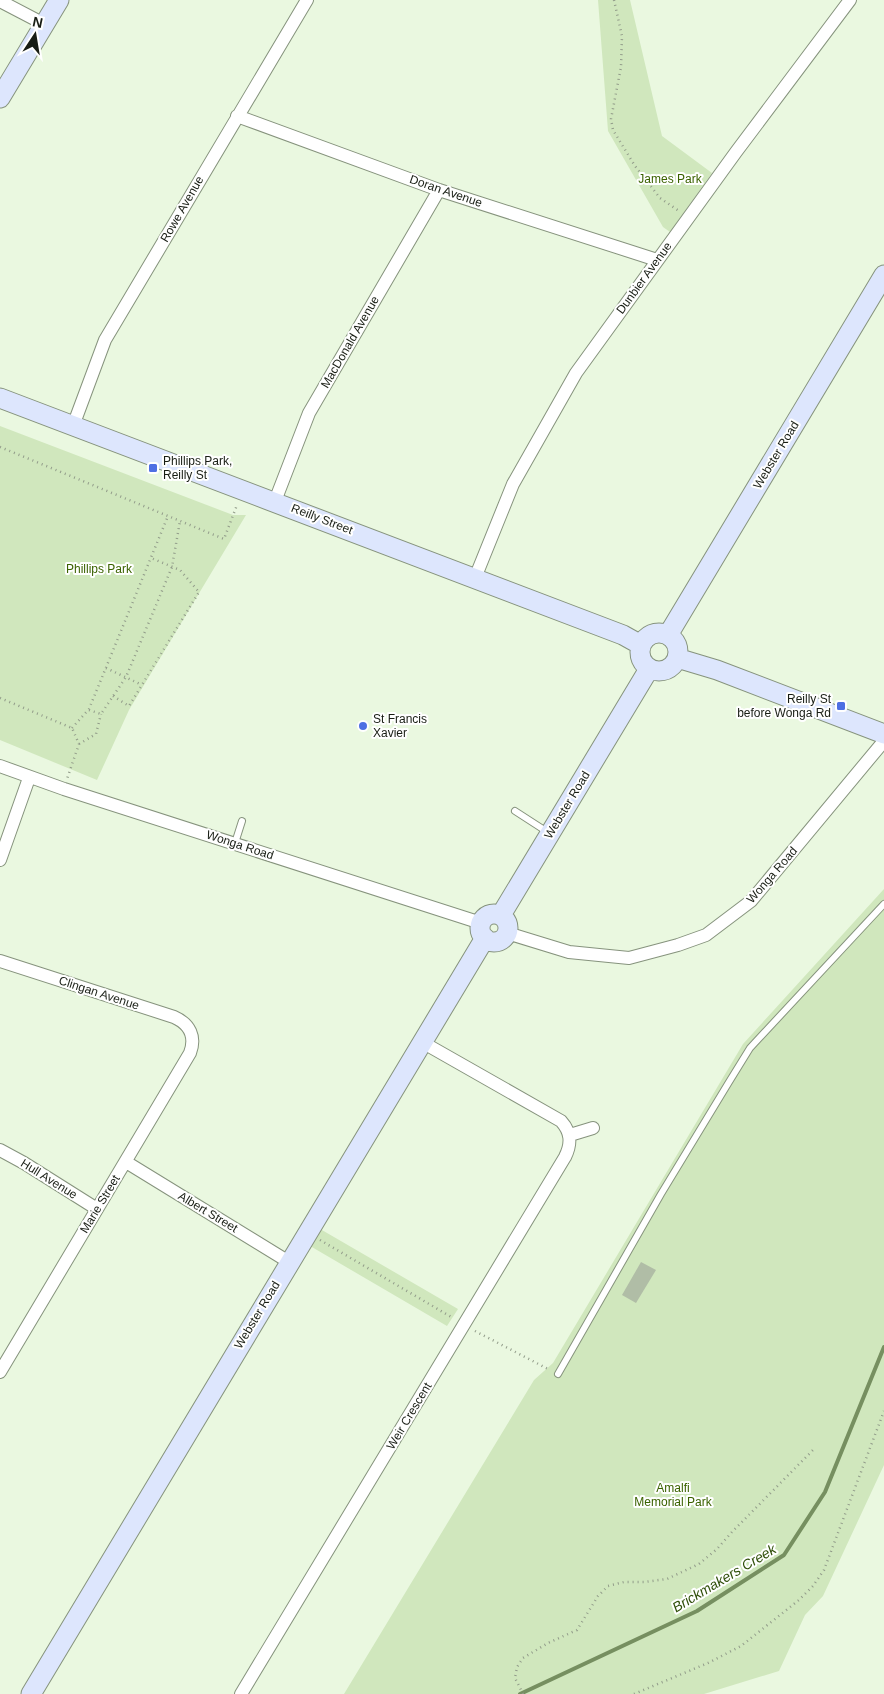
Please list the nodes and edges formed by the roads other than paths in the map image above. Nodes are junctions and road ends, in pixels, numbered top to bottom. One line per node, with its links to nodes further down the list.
1 (0, 0): 5 (street)
2 (59, 0): 5 (street)
3 (307, 0): 7 (street, Rowe Avenue)
4 (850, 0): 9 (street, Dunbier Avenue)
5 (44, 24): 6 (street)
6 (0, 98)
7 (237, 116): 8 (street, Doran Avenue); 12 (street, Rowe Avenue)
8 (440, 190): 9 (street, Doran Avenue); 13 (street, MacDonald Avenue)
9 (657, 260): 14 (street, Dunbier Avenue)
10 (884, 275): 15 (street, Webster Road)
11 (0, 398): 12 (street, Reilly Street)
12 (74, 426): 13 (street, Reilly Street)
13 (275, 501): 14 (street, Reilly Street)
14 (475, 578): 16 (street, Reilly Street)
15 (668, 635): 16 (street); 17 (street)
16 (641, 645): 18 (street)
17 (677, 658): 18 (street); 19 (street)
18 (649, 668): 25 (street, Webster Road)
19 (884, 734)
20 (884, 741): 31 (street, Wonga Road)
21 (0, 766): 22 (street, Wonga Road)
22 (29, 778): 26 (street, Wonga Road); 27 (street)
23 (515, 811): 25 (lane)
24 (242, 821): 26 (lane)
25 (550, 833): 29 (street, Webster Road)
26 (235, 844): 30 (street, Wonga Road)
27 (0, 860)
28 (884, 904): 43 (lane)
29 (501, 915): 30 (street); 31 (street)
30 (483, 931): 31 (street); 34 (street, Webster Road)
31 (508, 933)
32 (0, 961): 33 (street, Clingan Avenue)
33 (192, 1034): 38 (street, Marie Street)
34 (422, 1042): 36 (street); 40 (street, Webster Road)
35 (593, 1128): 36 (street)
36 (570, 1135): 45 (street, Weir Crescent)
37 (0, 1150): 39 (street, Hull Avenue)
38 (126, 1162): 39 (street, Marie Street); 40 (street, Albert Street)
39 (97, 1209): 41 (street, Marie Street)
40 (289, 1262): 44 (street, Webster Road)
41 (5, 1352): 42 (street, Marie Street)
42 (0, 1372)
43 (558, 1374)
44 (32, 1694)
45 (241, 1694)

